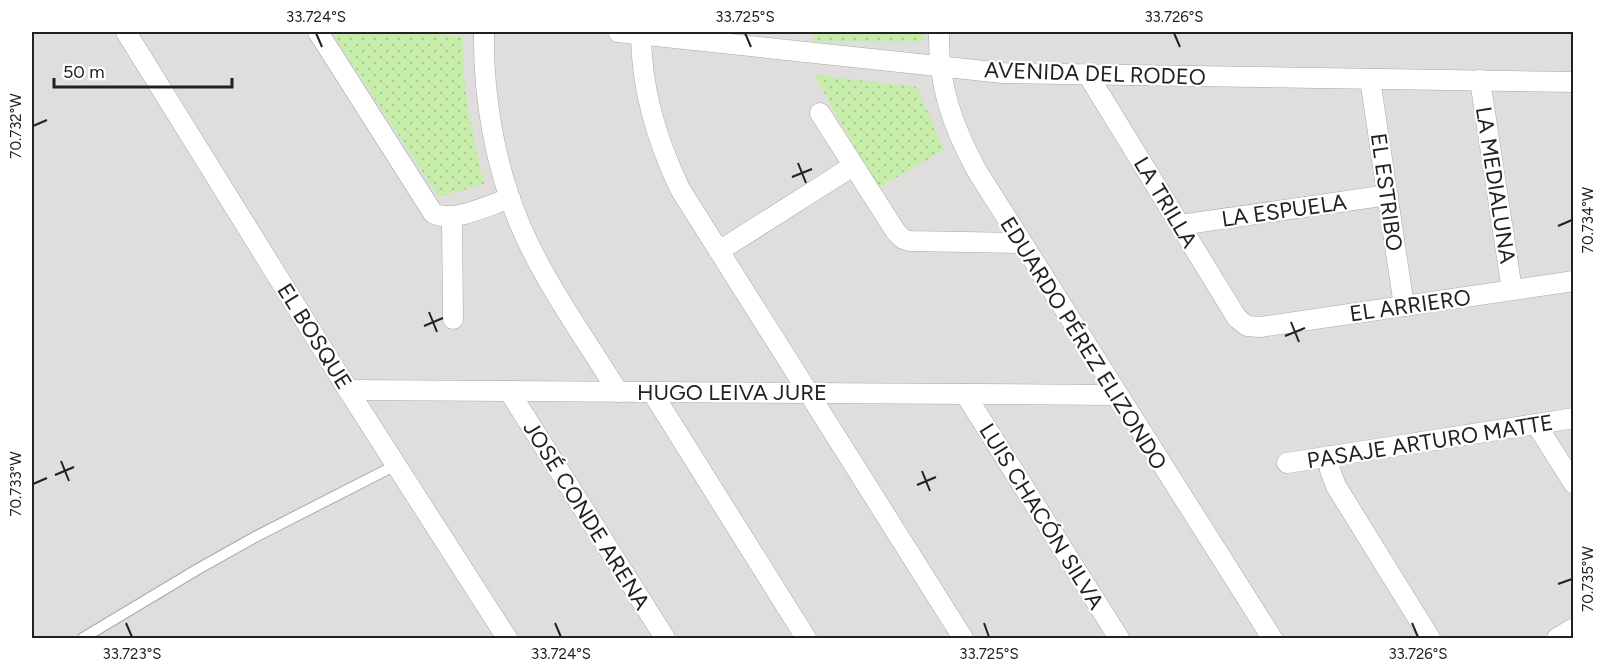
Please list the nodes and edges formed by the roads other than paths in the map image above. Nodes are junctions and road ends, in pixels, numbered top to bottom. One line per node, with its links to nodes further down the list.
1 (126, 32): 26 (street, EL BOSQUE)
2 (318, 32): 17 (street)
3 (484, 32): 16 (street)
4 (618, 32): 6 (street, AVENIDA DEL RODEO)
5 (939, 32): 8 (street, EDUARDO PÉREZ ELIZONDO)
6 (640, 33): 7 (street, AVENIDA DEL RODEO); 20 (street)
7 (798, 41): 8 (street, AVENIDA DEL RODEO)
8 (939, 64): 9 (street, AVENIDA DEL RODEO); 19 (street, EDUARDO PÉREZ ELIZONDO)
9 (1088, 75): 10 (street, AVENIDA DEL RODEO); 18 (street, LA TRILLA)
10 (1370, 79): 11 (street, AVENIDA DEL RODEO); 15 (street, EL ESTRIBO)
11 (1480, 80): 12 (street, AVENIDA DEL RODEO); 22 (street, LA MEDIALUNA)
12 (1574, 82)
13 (820, 113): 14 (street)
14 (853, 166): 19 (street); 20 (street)
15 (1388, 195): 18 (street, LA ESPUELA); 23 (street, EL ESTRIBO)
16 (510, 198): 17 (street); 28 (street)
17 (452, 218): 24 (street)
18 (1180, 225): 25 (street, LA TRILLA)
19 (1021, 243): 32 (street, EDUARDO PÉREZ ELIZONDO)
20 (719, 251): 30 (street)
21 (1574, 281): 22 (street, EL ARRIERO)
22 (1512, 290): 23 (street, EL ARRIERO)
23 (1404, 306): 25 (street, EL ARRIERO)
24 (453, 319)
25 (1247, 326)
26 (348, 390): 27 (street, HUGO LEIVA JURE); 37 (street, EL BOSQUE)
27 (509, 391): 28 (street, HUGO LEIVA JURE); 42 (street, JOSÉ CONDE ARENA)
28 (618, 392): 29 (street, HUGO LEIVA JURE)
29 (652, 392): 30 (street, HUGO LEIVA JURE); 43 (street)
30 (809, 393): 31 (street, HUGO LEIVA JURE); 44 (street)
31 (965, 394): 32 (street, HUGO LEIVA JURE); 45 (street, LUIS CHACÓN SILVA)
32 (1116, 395): 46 (street, EDUARDO PÉREZ ELIZONDO)
33 (1574, 418): 34 (street, PASAJE ARTURO MATTE)
34 (1536, 424): 35 (street, PASAJE ARTURO MATTE); 38 (street)
35 (1329, 456): 36 (street, PASAJE ARTURO MATTE); 47 (street)
36 (1287, 463)
37 (396, 465): 40 (lane); 41 (street, EL BOSQUE)
38 (1574, 484)
39 (1574, 628): 48 (street)
40 (83, 639)
41 (507, 639)
42 (665, 639)
43 (806, 639)
44 (963, 639)
45 (1119, 639)
46 (1272, 639)
47 (1430, 639)
48 (1557, 639)

